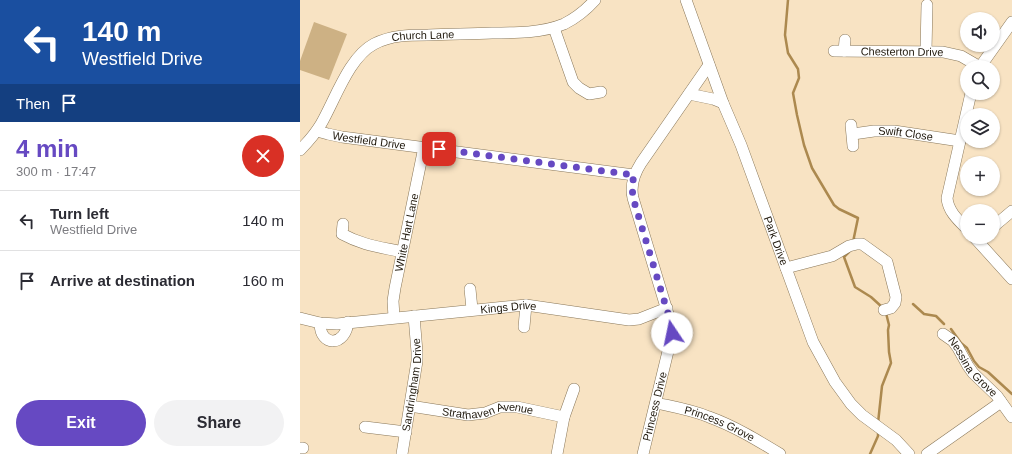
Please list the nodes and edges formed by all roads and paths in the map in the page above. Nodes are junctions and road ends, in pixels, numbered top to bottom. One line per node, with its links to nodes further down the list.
1 (595, 0): 5 (street, Church Lane)
2 (686, 0): 10 (street, Park Drive)
3 (927, 5): 7 (street)
4 (1012, 22): 9 (street)
5 (554, 28): 11 (street); 14 (street, Church Lane)
6 (841, 47): 7 (street, Chesterton Drive)
7 (926, 52): 8 (street, Chesterton Drive)
8 (968, 60)
9 (985, 60)
10 (709, 65): 12 (street); 13 (street, Park Drive)
11 (601, 92)
12 (690, 94): 13 (street); 19 (street)
13 (723, 103): 26 (street, Park Drive)
14 (317, 130): 17 (street, Westfield Drive); 18 (street, Church Lane)
15 (960, 141): 16 (street, Swift Close); 22 (street)
16 (854, 146)
17 (424, 147): 19 (street, Westfield Drive); 25 (street, White Hart Lane)
18 (300, 150)
19 (634, 175): 30 (street, Princess Drive)
20 (1012, 211): 21 (street)
21 (1000, 221)
22 (960, 222)
23 (340, 232): 25 (street)
24 (983, 244): 27 (street)
25 (402, 252): 34 (street, White Hart Lane)
26 (786, 268): 32 (street); 52 (street, Park Drive)
27 (1012, 278)
28 (470, 289): 31 (street)
29 (526, 305): 30 (street, Kings Drive); 31 (street, Kings Drive); 38 (street)
30 (667, 308): 42 (street, Princess Drive)
31 (472, 309): 33 (street, Kings Drive)
32 (884, 310)
33 (414, 316): 34 (street, Kings Drive); 43 (street, Sandringham Drive)
34 (394, 317): 36 (street, Kings Drive)
35 (300, 318): 37 (street, Kings Drive)
36 (348, 322): 37 (street, Kings Drive); 37 (street)
37 (320, 323)
38 (524, 327)
39 (943, 334): 41 (street, Nessina Grove)
40 (574, 388): 44 (street)
41 (1001, 402): 45 (street, Nessina Grove); 53 (street, Nessina Grove)
42 (656, 403): 50 (street, Princess Drive); 51 (street, Princess Grove)
43 (410, 406): 44 (street, Strathaven Avenue); 47 (street, Sandringham Drive)
44 (564, 417): 49 (street)
45 (1012, 417)
46 (363, 426): 47 (street)
47 (406, 432): 48 (street, Sandringham Drive)
48 (402, 454)
49 (557, 454)
50 (643, 454)
51 (780, 454)
52 (909, 454)
53 (927, 454)

